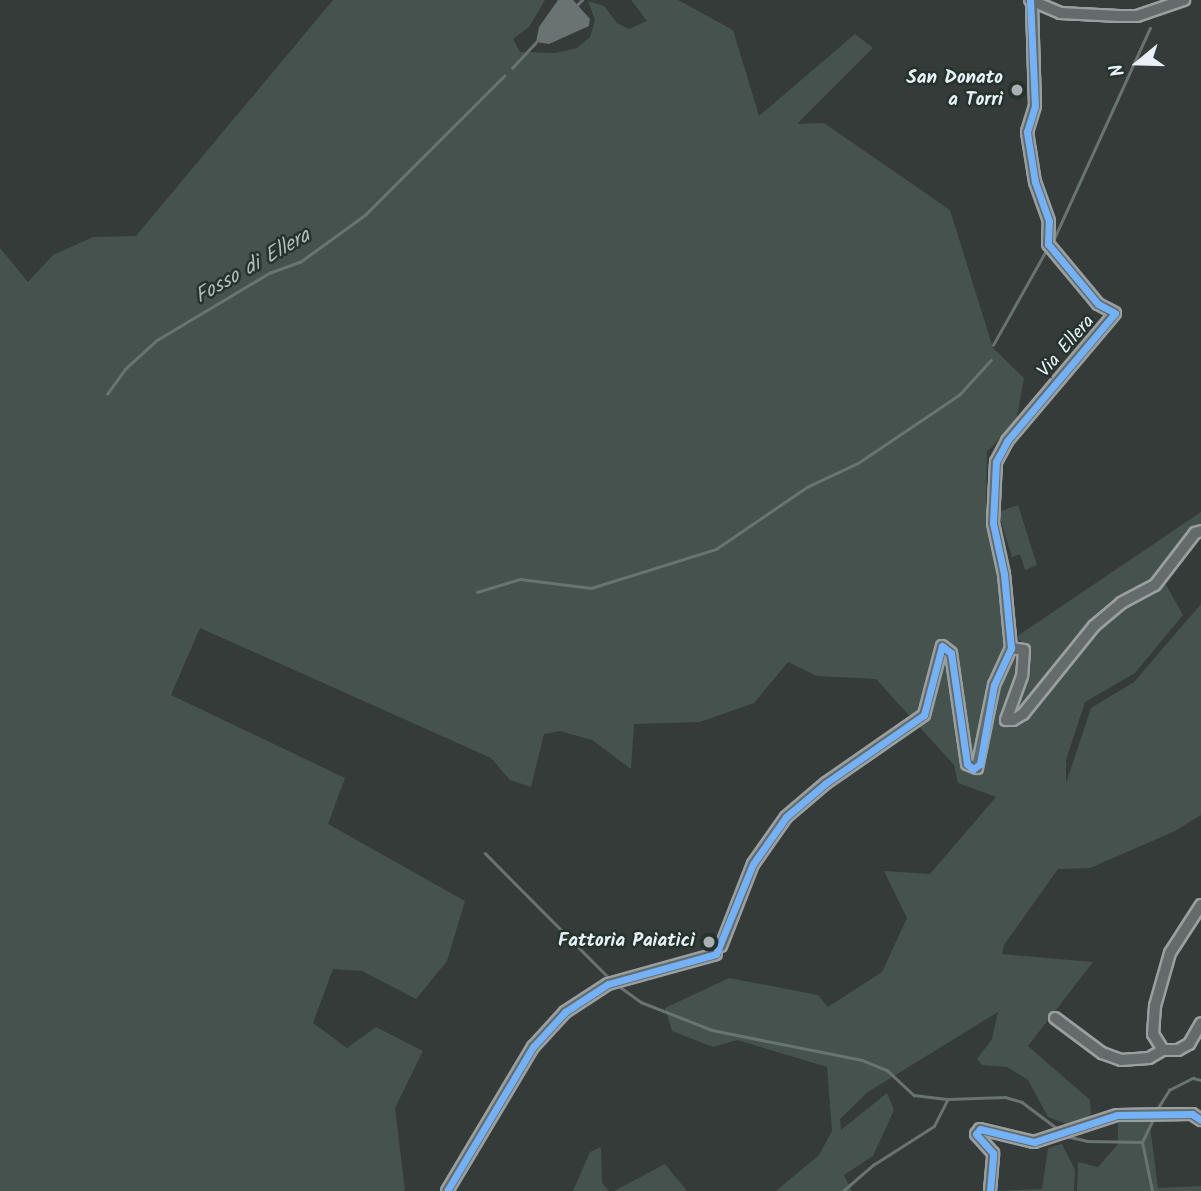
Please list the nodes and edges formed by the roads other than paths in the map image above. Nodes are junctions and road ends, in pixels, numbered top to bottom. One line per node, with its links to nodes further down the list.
1 (1184, 0): 2 (street)
2 (1031, 1): 4 (street, Via Ellera)
3 (1201, 531): 4 (street, Via Ellera)
4 (1012, 648): 10 (street)
5 (1201, 905): 8 (street)
6 (1055, 1018): 8 (street)
7 (1201, 1023): 8 (street)
8 (1163, 1050)
9 (1201, 1120): 11 (street)
10 (447, 1191)
11 (990, 1191)

